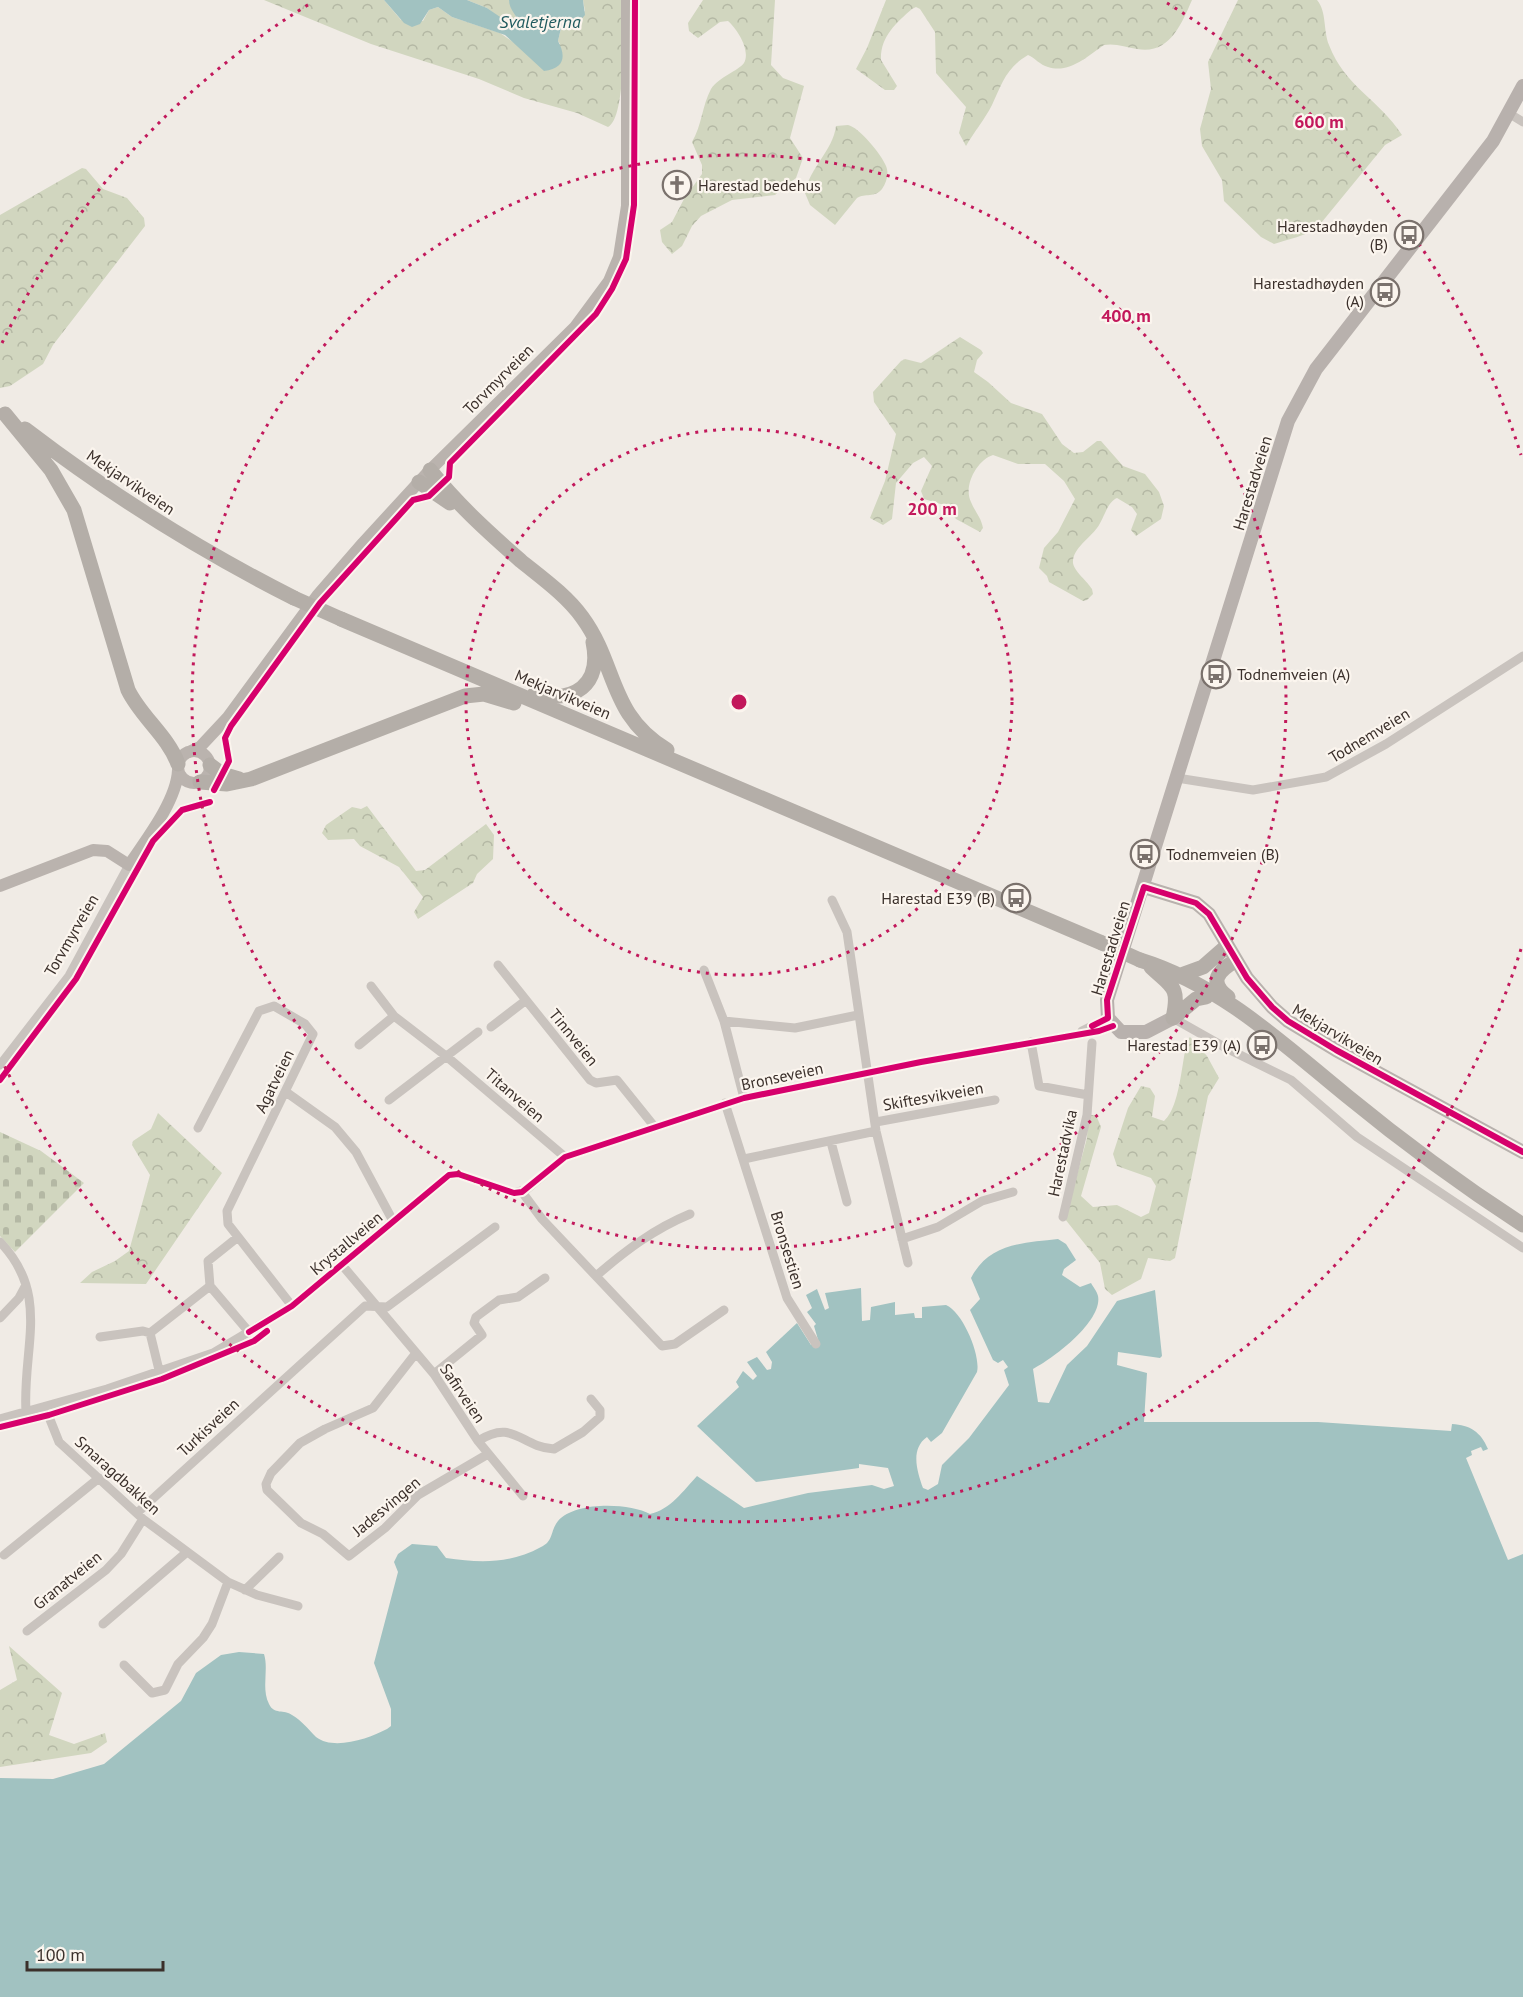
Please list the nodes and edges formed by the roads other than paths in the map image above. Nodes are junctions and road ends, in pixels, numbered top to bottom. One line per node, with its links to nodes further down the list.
1 (627, 0): 6 (main road, Torvmyrveien)
2 (1523, 86): 3 (main road, Harestadveien)
3 (1510, 114): 4 (street); 17 (main road, Harestadveien)
4 (1523, 122)
5 (3, 412): 11 (highway, Mekjarvikveien, bridge); 14 (highway)
6 (430, 470): 7 (main road, Torvmyrveien); 8 (highway)
7 (419, 482): 8 (highway); 13 (main road, Torvmyrveien)
8 (470, 517): 9 (highway)
9 (587, 625): 11 (highway); 16 (highway)
10 (1523, 656): 17 (street, Todnemveien)
11 (511, 691): 12 (highway, Mekjarvikveien)
12 (538, 703): 16 (highway, Mekjarvikveien); 18 (highway)
13 (228, 717): 14 (main road, Torvmyrveien); 15 (main road, Torvmyrveien)
14 (182, 762): 15 (main road); 19 (main road); 20 (main road, Torvmyrveien)
15 (209, 763): 18 (highway); 19 (main road)
16 (699, 771): 27 (highway, Mekjarvikveien, bridge)
17 (1177, 778): 23 (main road, Harestadveien)
18 (251, 779): 19 (highway)
19 (197, 782): 20 (main road, Torvmyrveien)
20 (161, 814): 21 (main road, Torvmyrveien)
21 (129, 865): 22 (main road); 46 (street, Torvmyrveien)
22 (0, 886)
23 (1144, 886): 25 (main road, Mekjarvikveien); 39 (main road, Harestadveien)
24 (832, 900): 35 (street, Skiftesvikveien)
25 (1227, 946): 26 (main road, Mekjarvikveien); 30 (highway)
26 (1235, 961): 34 (highway); 59 (main road, Mekjarvikveien)
27 (1144, 962): 30 (highway, Mekjarvikveien); 32 (highway, Mekjarvikveien); 37 (highway)
28 (498, 965): 33 (street, Tinnveien)
29 (704, 970): 38 (street)
30 (1181, 975): 32 (highway, Mekjarvikveien)
31 (371, 986): 36 (street, Titanveien)
32 (1206, 993): 34 (highway); 37 (highway); 50 (highway)
33 (525, 1001): 40 (street); 55 (street, Tinnveien)
34 (1237, 1008): 50 (highway)
35 (858, 1015): 38 (street); 47 (street, Skiftesvikveien)
36 (394, 1016): 44 (street); 45 (street, Titanveien)
37 (1173, 1018): 39 (main road); 73 (street)
38 (724, 1021): 51 (street)
39 (1110, 1022): 42 (street, Bronseveien)
40 (490, 1027)
41 (478, 1032): 45 (street)
42 (1031, 1042): 47 (street, Bronseveien); 49 (street, Harestadvika)
43 (1092, 1043): 49 (street, Harestadvika)
44 (359, 1045)
45 (446, 1056): 52 (street); 60 (street, Titanveien)
46 (0, 1065)
47 (866, 1072): 51 (street, Bronseveien); 56 (street, Skiftesvikveien)
48 (286, 1092): 57 (street, Agatveien); 67 (street); 70 (street, Agatveien)
49 (1088, 1095): 66 (street, Harestadvika)
50 (1347, 1096): 68 (highway)
51 (744, 1098): 54 (street, Bronseveien)
52 (389, 1100)
53 (995, 1100): 56 (street, Skiftesvikveien)
54 (725, 1103): 55 (street, Bronseveien); 61 (street, Bronsestien)
55 (654, 1126): 60 (street, Bronseveien)
56 (876, 1127): 58 (street, Skiftesvikveien); 71 (street, Skiftesvikveien)
57 (198, 1128)
58 (831, 1142): 61 (street, Skiftesvikveien); 64 (street)
59 (1523, 1152)
60 (565, 1157): 76 (street, Bronseveien)
61 (744, 1159): 87 (street, Bronsestien)
62 (458, 1174): 67 (street, Krystallveien)
63 (1013, 1192): 71 (street)
64 (847, 1202)
65 (690, 1214): 76 (street)
66 (1063, 1217)
67 (393, 1221): 75 (street, Krystallveien)
68 (1523, 1225)
69 (495, 1227): 81 (street)
70 (238, 1238): 79 (street); 80 (street, Agatveien)
71 (902, 1239): 74 (street, Skiftesvikveien)
72 (0, 1242): 78 (street)
73 (1523, 1248)
74 (908, 1263)
75 (342, 1265): 80 (street, Krystallveien); 81 (street, Safirveien)
76 (596, 1276): 82 (street, Bronseveien)
77 (545, 1278): 90 (street)
78 (26, 1284): 83 (street); 93 (street)
79 (210, 1286): 84 (street); 85 (street)
80 (292, 1306): 84 (street, Krystallveien)
81 (378, 1306): 88 (street, Safirveien); 99 (street, Turkisveien)
82 (724, 1310)
83 (0, 1318)
84 (249, 1332): 89 (street, Krystallveien)
85 (150, 1333): 86 (street); 89 (street)
86 (100, 1337)
87 (816, 1344)
88 (416, 1353): 90 (street, Safirveien); 96 (street, Jadesvingen)
89 (159, 1370): 92 (street, Krystallveien)
90 (434, 1374): 95 (street, Safirveien)
91 (591, 1399): 95 (street)
92 (45, 1407): 93 (street, Krystallveien); 97 (street, Smaragdbakken)
93 (26, 1412): 94 (street, Krystallveien)
94 (0, 1419)
95 (478, 1441): 96 (street, Safirveien)
96 (488, 1454): 98 (street, Safirveien)
97 (99, 1478): 99 (street, Smaragdbakken); 101 (street)
98 (523, 1497)
99 (140, 1516): 100 (street, Smaragdbakken); 107 (street, Granatveien)
100 (187, 1552): 103 (street, Smaragdbakken); 106 (street)
101 (4, 1556)
102 (279, 1557): 104 (street)
103 (228, 1582): 104 (street, Smaragdbakken); 108 (street)
104 (245, 1590): 105 (street, Smaragdbakken)
105 (298, 1606)
106 (103, 1624)
107 (27, 1631)
108 (124, 1665)

